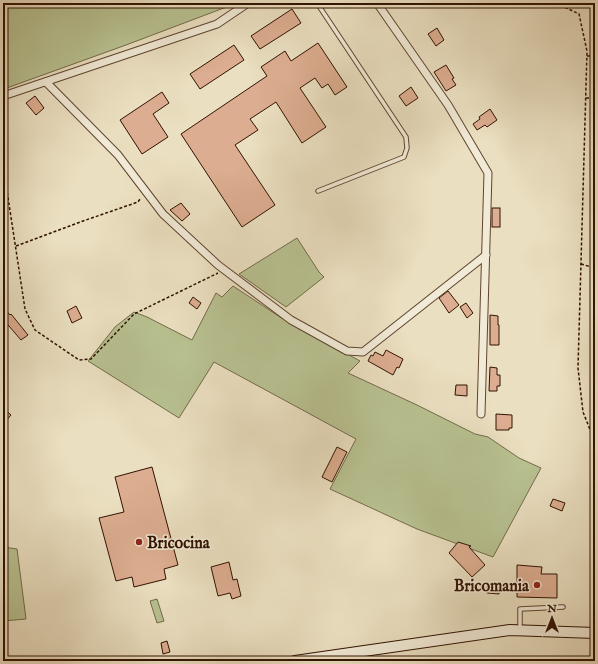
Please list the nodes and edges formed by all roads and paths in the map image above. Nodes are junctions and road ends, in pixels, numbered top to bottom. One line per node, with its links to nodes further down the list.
1 (248, 3): 7 (street)
2 (317, 3): 12 (lane)
3 (377, 3): 15 (street)
4 (556, 3): 5 (path)
5 (587, 56): 6 (path); 9 (path)
6 (595, 56)
7 (46, 82): 8 (street); 13 (street)
8 (3, 96)
9 (586, 98): 10 (path); 16 (path)
10 (595, 98)
11 (3, 178): 14 (path)
12 (318, 191)
13 (146, 192): 14 (path); 18 (street)
14 (16, 246): 18 (path)
15 (486, 255): 18 (street); 19 (street)
16 (581, 264): 17 (path); 20 (path)
17 (595, 268)
18 (225, 270)
19 (481, 414)
20 (595, 442)
21 (563, 608): 22 (lane)
22 (520, 630): 23 (main road); 24 (main road)
23 (595, 633)
24 (295, 661)

